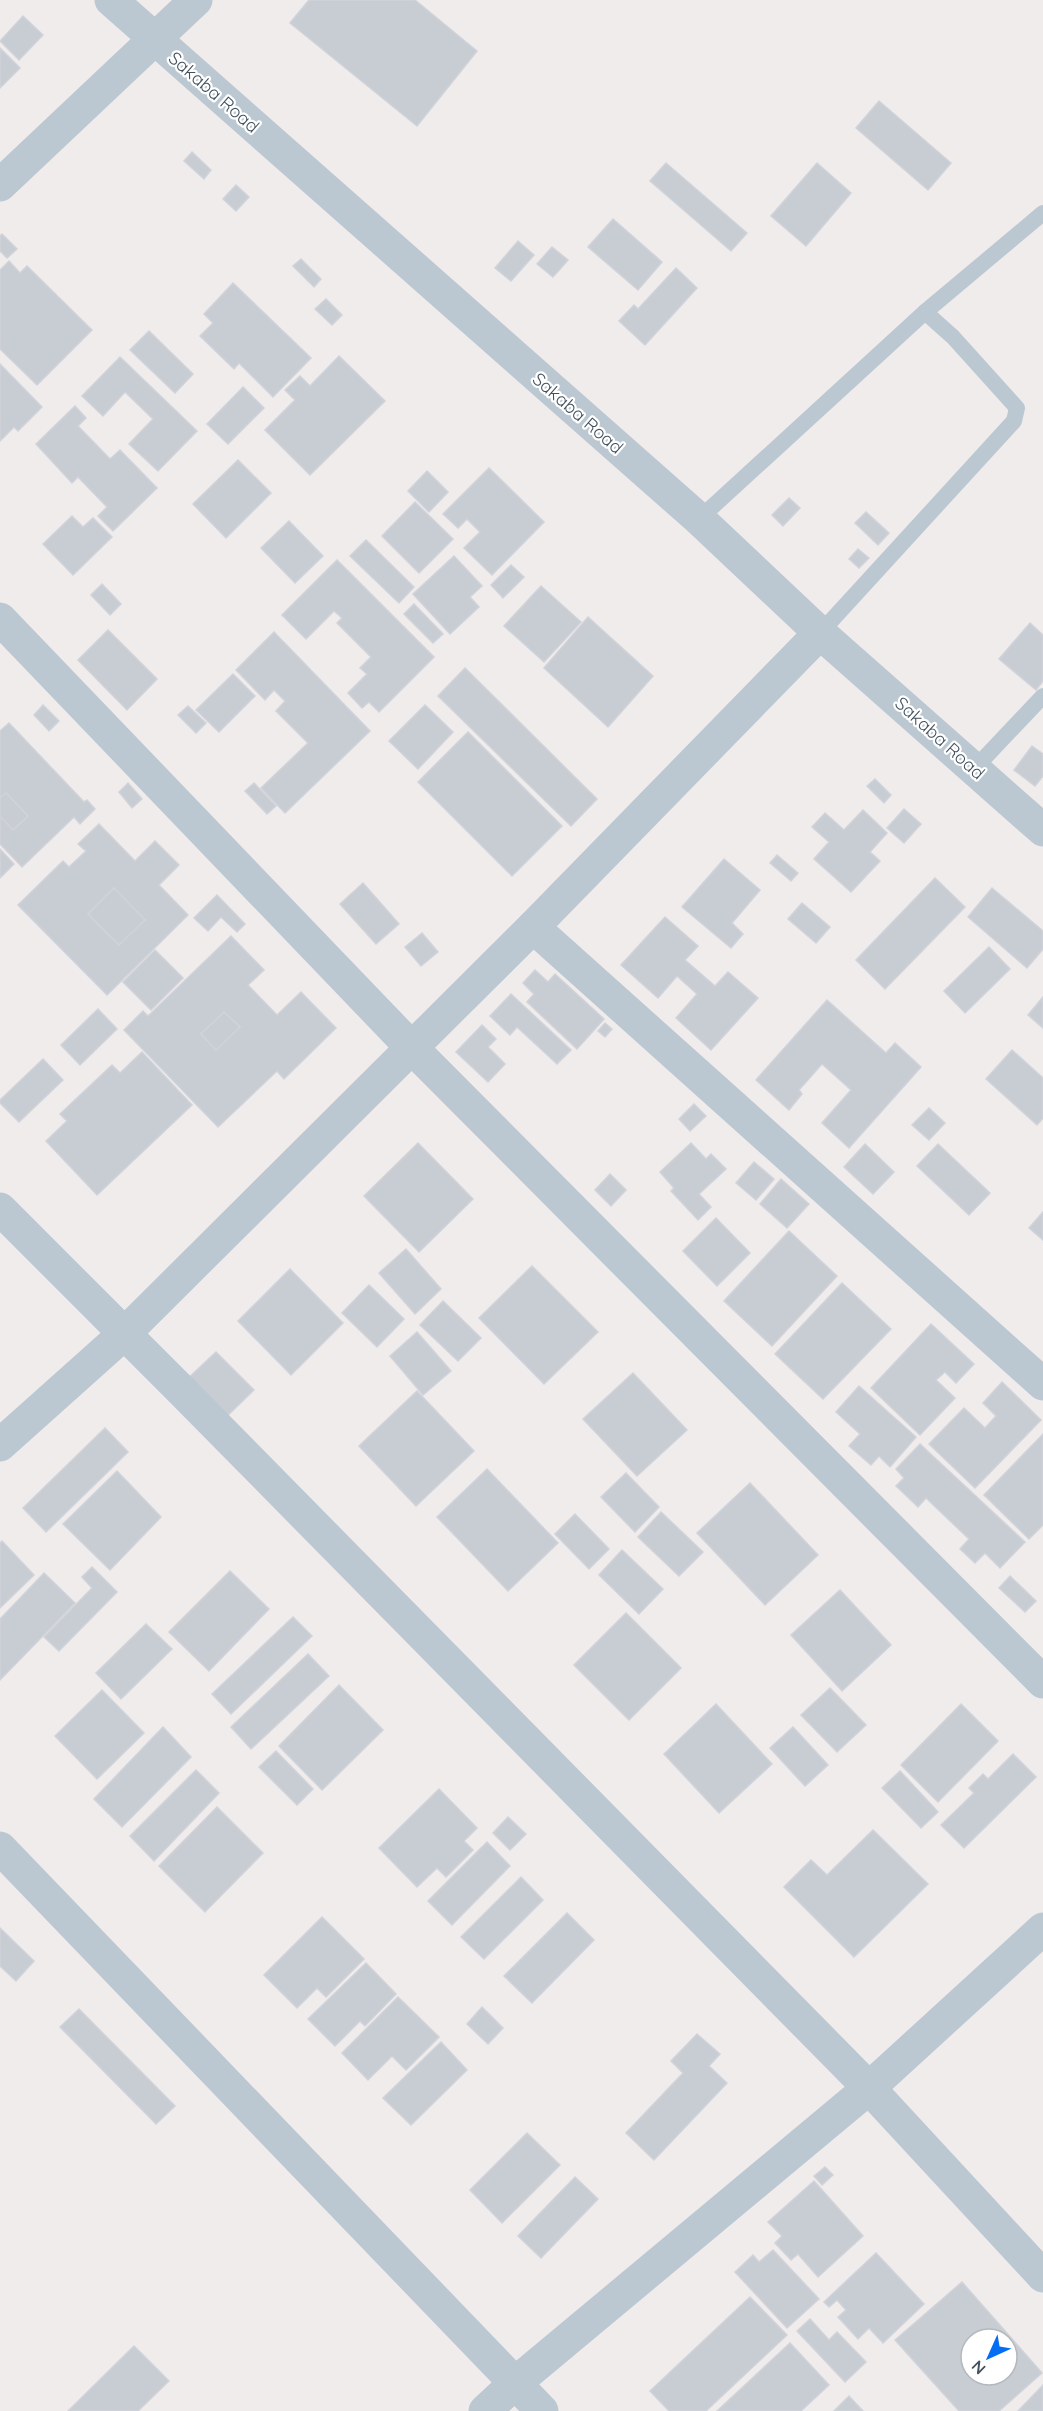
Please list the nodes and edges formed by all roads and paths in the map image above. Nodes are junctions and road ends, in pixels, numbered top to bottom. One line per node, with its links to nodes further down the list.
1 (111, 0): 3 (street, Sakaba Road)
2 (196, 0): 3 (street)
3 (155, 41): 4 (street); 7 (street, Sakaba Road)
4 (0, 185)
5 (1043, 213): 6 (lane)
6 (925, 312): 7 (lane); 9 (lane)
7 (699, 519): 9 (street, Sakaba Road)
8 (0, 619): 14 (street)
9 (820, 633): 11 (street, Sakaba Road); 13 (street)
10 (1043, 696): 11 (lane)
11 (974, 769): 12 (street, Sakaba Road)
12 (1043, 830)
13 (533, 927): 14 (street); 17 (street)
14 (411, 1047): 16 (street); 19 (street)
15 (0, 1209): 16 (street)
16 (124, 1334): 18 (street); 22 (street)
17 (1043, 1384)
18 (0, 1445)
19 (1043, 1682)
20 (0, 1848): 24 (street)
21 (1043, 1929): 22 (street)
22 (869, 2088): 23 (street); 24 (street)
23 (1043, 2276)
24 (514, 2384): 25 (street); 26 (street)
25 (485, 2411)
26 (542, 2411)

